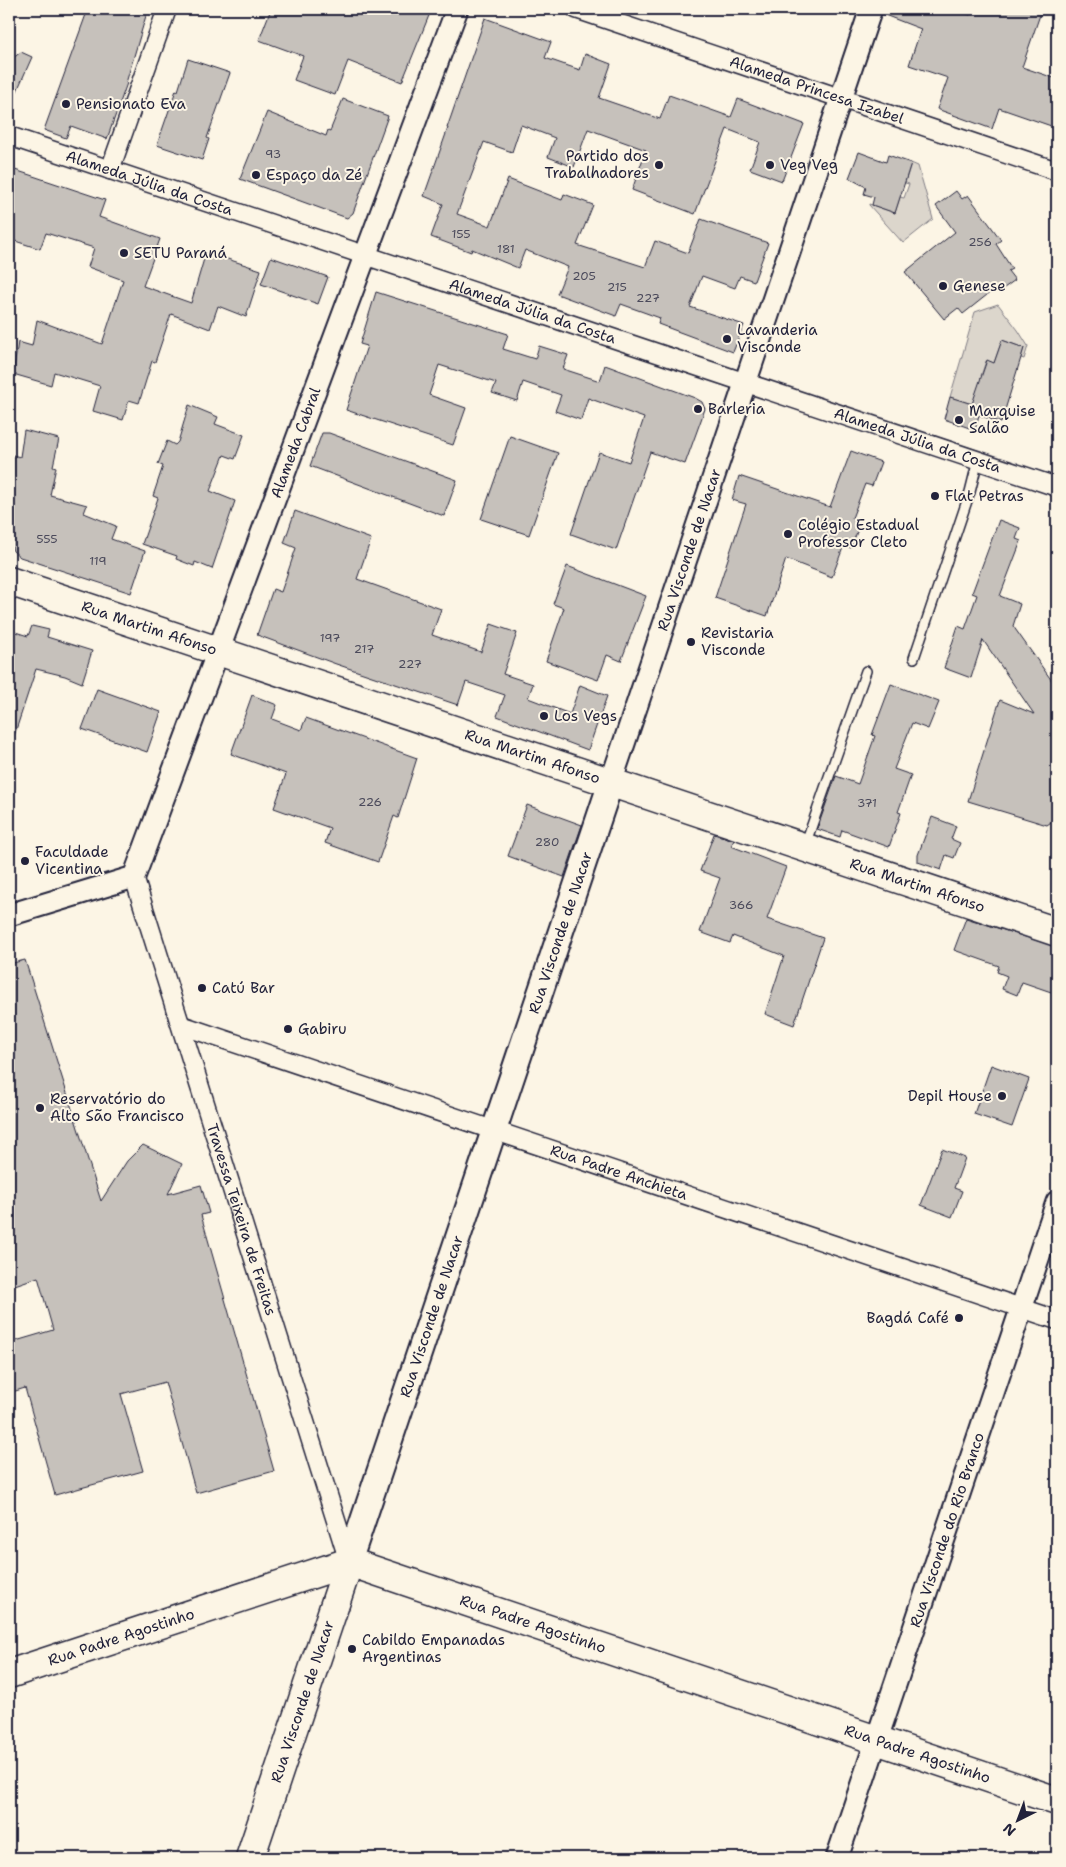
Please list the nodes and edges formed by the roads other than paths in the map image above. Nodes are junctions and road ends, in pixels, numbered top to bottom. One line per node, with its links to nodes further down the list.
1 (167, 9): 7 (street)
2 (456, 9): 9 (street, Alameda Cabral)
3 (576, 9): 5 (street, Alameda Princesa Izabel)
4 (871, 9): 5 (street, Rua Visconde de Nacar)
5 (841, 98): 8 (street, Alameda Princesa Izabel); 10 (street, Rua Visconde de Nacar)
6 (9, 136): 7 (street, Alameda Júlia da Costa)
7 (110, 170): 9 (street, Alameda Júlia da Costa)
8 (1057, 171)
9 (365, 256): 10 (street, Alameda Júlia da Costa); 14 (street, Alameda Cabral)
10 (746, 383): 11 (street, Alameda Júlia da Costa); 17 (street, Rua Visconde de Nacar)
11 (978, 460): 12 (street, Alameda Júlia da Costa); 15 (lane)
12 (1057, 487)
13 (9, 581): 14 (main road, Rua Martim Afonso)
14 (218, 651): 17 (main road, Rua Martim Afonso); 19 (street, Alameda Cabral)
15 (914, 658)
16 (866, 671): 18 (lane)
17 (611, 782): 18 (main road, Rua Martim Afonso); 23 (main road, Rua Visconde de Nacar)
18 (804, 847): 21 (main road, Rua Martim Afonso)
19 (134, 877): 20 (street); 22 (street, Travessa Teixeira de Freitas)
20 (9, 915)
21 (1057, 932)
22 (181, 1026): 23 (street, Rua Padre Anchieta); 27 (street, Travessa Teixeira de Freitas)
23 (494, 1131): 25 (street, Rua Padre Anchieta); 27 (main road, Rua Visconde de Nacar)
24 (1057, 1202): 25 (street, Rua Visconde do Rio Branco)
25 (1022, 1308): 26 (street, Rua Padre Anchieta); 29 (street, Rua Visconde do Rio Branco)
26 (1057, 1320)
27 (349, 1562): 28 (main road, Rua Padre Agostinho); 29 (main road, Rua Padre Agostinho); 31 (main road, Rua Visconde de Nacar)
28 (9, 1674)
29 (877, 1740): 30 (main road, Rua Padre Agostinho); 32 (street, Rua Visconde do Rio Branco)
30 (1057, 1801)
31 (250, 1858)
32 (837, 1858)

